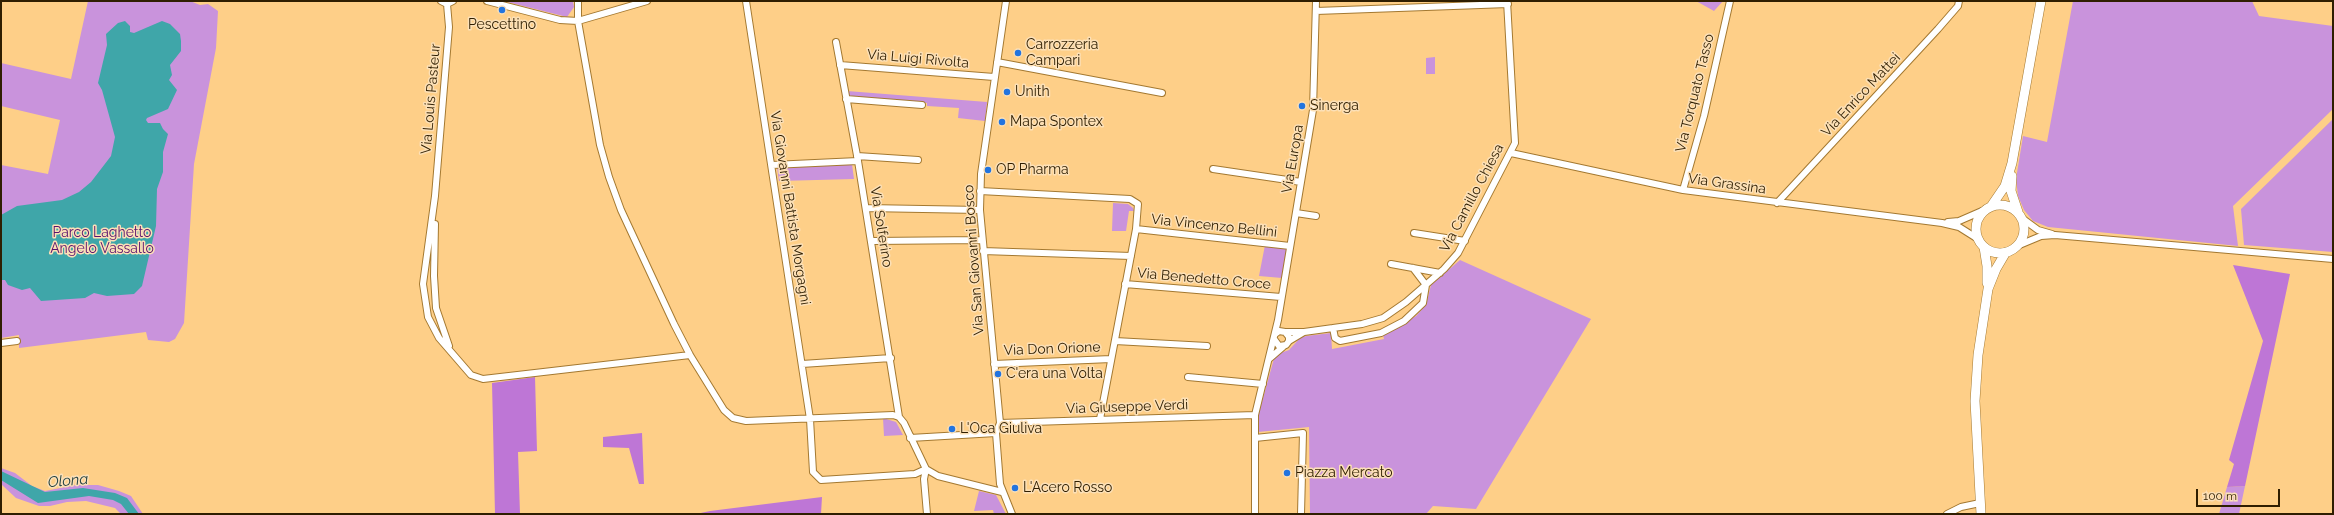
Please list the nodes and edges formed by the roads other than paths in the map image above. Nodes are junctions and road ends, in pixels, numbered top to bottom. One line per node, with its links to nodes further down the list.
1 (454, 1): 11 (street)
2 (487, 1): 14 (street)
3 (578, 1): 14 (street)
4 (647, 1): 14 (street)
5 (746, 1): 26 (street, Via Giovanni Battista Morgagni)
6 (1006, 1): 16 (street, Via San Giovanni Bosco)
7 (1316, 1): 13 (street, Via Europa)
8 (1730, 1): 29 (street, Via Torquato Tasso)
9 (1959, 1): 32 (street, Via Enrico Mattei)
10 (2042, 1): 25 (main road)
11 (444, 2): 31 (street, Via Louis Pasteur)
12 (1508, 3): 13 (street); 22 (street, Via Camillo Chiesa)
13 (1316, 11): 28 (street, Via Europa)
14 (578, 21): 74 (street)
15 (836, 42): 17 (street, Via Solferino)
16 (996, 62): 18 (street, Via San Giovanni Bosco); 19 (street)
17 (840, 65): 18 (street, Via Luigi Rivolta); 20 (street, Via Solferino)
18 (994, 77): 30 (street, Via San Giovanni Bosco)
19 (1162, 93)
20 (846, 99): 21 (street); 23 (street, Via Solferino)
21 (922, 105)
22 (1511, 153): 29 (street, Via Grassina); 47 (street, Via Camillo Chiesa)
23 (858, 158): 24 (street); 26 (street); 34 (street, Via Solferino)
24 (918, 160)
25 (2012, 163): 33 (main road); 39 (main road)
26 (772, 165): 78 (street, Via Giovanni Battista Morgagni)
27 (1213, 169): 28 (street)
28 (1301, 182): 37 (street, Via Europa)
29 (1683, 190): 32 (street, Via Grassina)
30 (980, 191): 35 (street, Via San Giovanni Bosco); 41 (street)
31 (435, 196): 73 (street, Via Louis Pasteur); 73 (street, Via Louis Pasteur)
32 (1777, 203): 40 (street, Via Grassina)
33 (1992, 205): 36 (main road); 39 (main road)
34 (866, 208): 35 (street); 46 (street, Via Solferino)
35 (980, 210): 45 (street, Via San Giovanni Bosco)
36 (1982, 211): 40 (street, Via Grassina); 44 (main road)
37 (1296, 213): 38 (street); 48 (street, Via Europa)
38 (1316, 216)
39 (2020, 216): 43 (street); 49 (main road)
40 (1942, 223): 44 (street, Via Grassina)
41 (1136, 229): 48 (street, Via Vincenzo Bellini); 53 (street)
42 (1414, 233): 47 (street)
43 (2055, 235): 49 (street); 54 (street)
44 (1978, 239): 50 (main road)
45 (982, 240): 46 (street); 51 (street, Via San Giovanni Bosco)
46 (872, 241): 75 (street, Via Solferino)
47 (1465, 241): 57 (street, Via Camillo Chiesa)
48 (1290, 246): 61 (street, Via Europa)
49 (2018, 246): 52 (main road)
50 (1984, 247): 52 (main road); 60 (main road)
51 (983, 251): 53 (street); 79 (street, Via San Giovanni Bosco)
52 (2006, 252): 60 (main road)
53 (1131, 256): 58 (street)
54 (2333, 258)
55 (1391, 264): 56 (street)
56 (1413, 268): 57 (street); 59 (street)
57 (1440, 273): 59 (street, Via Camillo Chiesa)
58 (1126, 284): 61 (street, Via Benedetto Croce); 67 (street)
59 (1426, 285): 63 (street, Via Camillo Chiesa); 63 (street)
60 (1988, 289): 92 (main road)
61 (1281, 297): 62 (street, Via Europa)
62 (1278, 320): 64 (street); 66 (street, Via Europa)
63 (1333, 328): 65 (street, Via Camillo Chiesa)
64 (1284, 331): 65 (street, Via Camillo Chiesa); 66 (street); 69 (street)
65 (1304, 332): 69 (street, Via Camillo Chiesa)
66 (1274, 337): 72 (street); 77 (street, Via Europa)
67 (1115, 340): 71 (street); 76 (street)
68 (17, 341): 70 (street)
69 (1289, 341): 72 (street)
70 (1, 343)
71 (1207, 346)
72 (1284, 346): 77 (street)
73 (450, 350): 74 (street, Via Louis Pasteur)
74 (690, 355): 84 (street)
75 (891, 358): 78 (street); 83 (street, Via Solferino)
76 (1111, 359): 79 (street, Via Don Orione); 85 (street)
77 (1269, 359): 81 (street, Via Europa)
78 (802, 364): 84 (street, Via Giovanni Battista Morgagni)
79 (994, 364): 86 (street, Via San Giovanni Bosco)
80 (1188, 377): 81 (street)
81 (1263, 384): 82 (street, Via Europa)
82 (1255, 415): 85 (street, Via Giuseppe Verdi); 89 (street, Via Europa)
83 (899, 417): 84 (street); 88 (street, Via Solferino)
84 (810, 419): 90 (street, Via Giovanni Battista Morgagni)
85 (1100, 420): 86 (street, Via Giuseppe Verdi)
86 (1000, 423): 87 (street)
87 (996, 433): 88 (street); 91 (street)
88 (910, 438): 90 (street, Via Solferino)
89 (1255, 438): 95 (street, Via Europa); 96 (street)
90 (926, 470): 91 (street); 93 (street)
91 (1002, 492): 94 (street)
92 (1980, 503): 97 (street); 98 (main road)
93 (927, 514)
94 (1012, 514)
95 (1255, 514)
96 (1301, 514)
97 (1947, 514)
98 (1981, 514)

